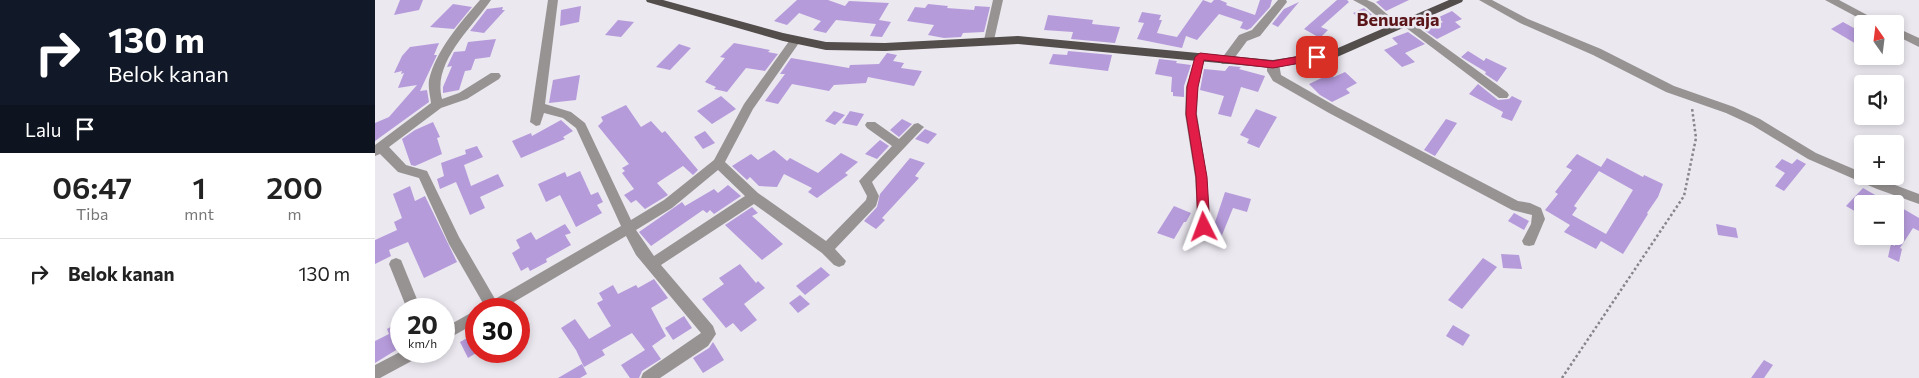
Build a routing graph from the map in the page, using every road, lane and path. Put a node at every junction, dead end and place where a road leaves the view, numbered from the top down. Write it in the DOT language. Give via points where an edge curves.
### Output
graph roads {
  1 [pos="486,0"];
  2 [pos="553,0"];
  3 [pos="651,0"];
  4 [pos="998,0"];
  5 [pos="1358,0"];
  6 [pos="1458,0"];
  7 [pos="1484,0"];
  8 [pos="1830,0"];
  9 [pos="1281,2"];
  10 [pos="1861,15"];
  11 [pos="1401,24"];
  12 [pos="1904,36"];
  13 [pos="796,40"];
  14 [pos="989,40"];
  15 [pos="1919,43"];
  16 [pos="1200,57"];
  17 [pos="1226,61"];
  18 [pos="1273,64"];
  19 [pos="495,76"];
  20 [pos="1503,95"];
  21 [pos="1690,96"];
  22 [pos="437,105"];
  23 [pos="539,107"];
  24 [pos="536,122"];
  25 [pos="871,125"];
  26 [pos="918,127"];
  27 [pos="899,145"];
  28 [pos="378,149"];
  29 [pos="718,162"];
  30 [pos="754,197"];
  31 [pos="1919,199"];
  32 [pos="1204,227"];
  33 [pos="628,228"];
  34 [pos="1529,241"];
  35 [pos="827,249"];
  36 [pos="839,261"];
  37 [pos="396,264"];
  38 [pos="653,264"];
  39 [pos="410,298"];
  40 [pos="486,298"];
  41 [pos="508,298"];
  42 [pos="393,363"];
  43 [pos="375,373"];
  44 [pos="648,378"];
  45 [pos="1562,378"];
  1 -- 22 [label="street" via="452,44 436,77"];
  2 -- 23 [label="street"];
  3 -- 13 [label="main road"];
  4 -- 14 [label="street"];
  5 -- 11 [label="street"];
  6 -- 11 [label="main road"];
  7 -- 21 [label="street"];
  8 -- 10 [label="street"];
  9 -- 17 [label="street" via="1256,33 1243,38"];
  11 -- 18 [label="main road" via="1333,54"];
  11 -- 20 [label="street"];
  12 -- 15 [label="street"];
  13 -- 14 [label="main road" via="851,48"];
  13 -- 29 [label="street" via="748,107"];
  14 -- 16 [label="main road"];
  16 -- 17 [label="main road"];
  16 -- 32 [label="street" via="1191,114 1201,177"];
  17 -- 18 [label="main road"];
  18 -- 34 [label="street" via="1277,78 1326,106 1516,206 1533,209 1539,219"];
  19 -- 22 [label="street" via="463,96"];
  21 -- 31 [label="street" via="1747,118 1801,150 1844,170"];
  21 -- 45 [label="path" via="1696,138 1684,196"];
  22 -- 28 [label="street"];
  23 -- 24 [label="street"];
  23 -- 33 [label="street" via="576,119"];
  25 -- 27 [label="street"];
  26 -- 27 [label="street"];
  27 -- 35 [label="street" via="865,180 873,196 872,202"];
  28 -- 40 [label="street" via="402,169 423,174"];
  29 -- 30 [label="street"];
  29 -- 33 [label="street" via="668,204"];
  30 -- 35 [label="street"];
  30 -- 38 [label="street"];
  33 -- 38 [label="street"];
  33 -- 41 [label="street"];
  35 -- 36 [label="street"];
  37 -- 39 [label="street"];
  38 -- 44 [label="street" via="709,334"];
  42 -- 43 [label="street"];
}
